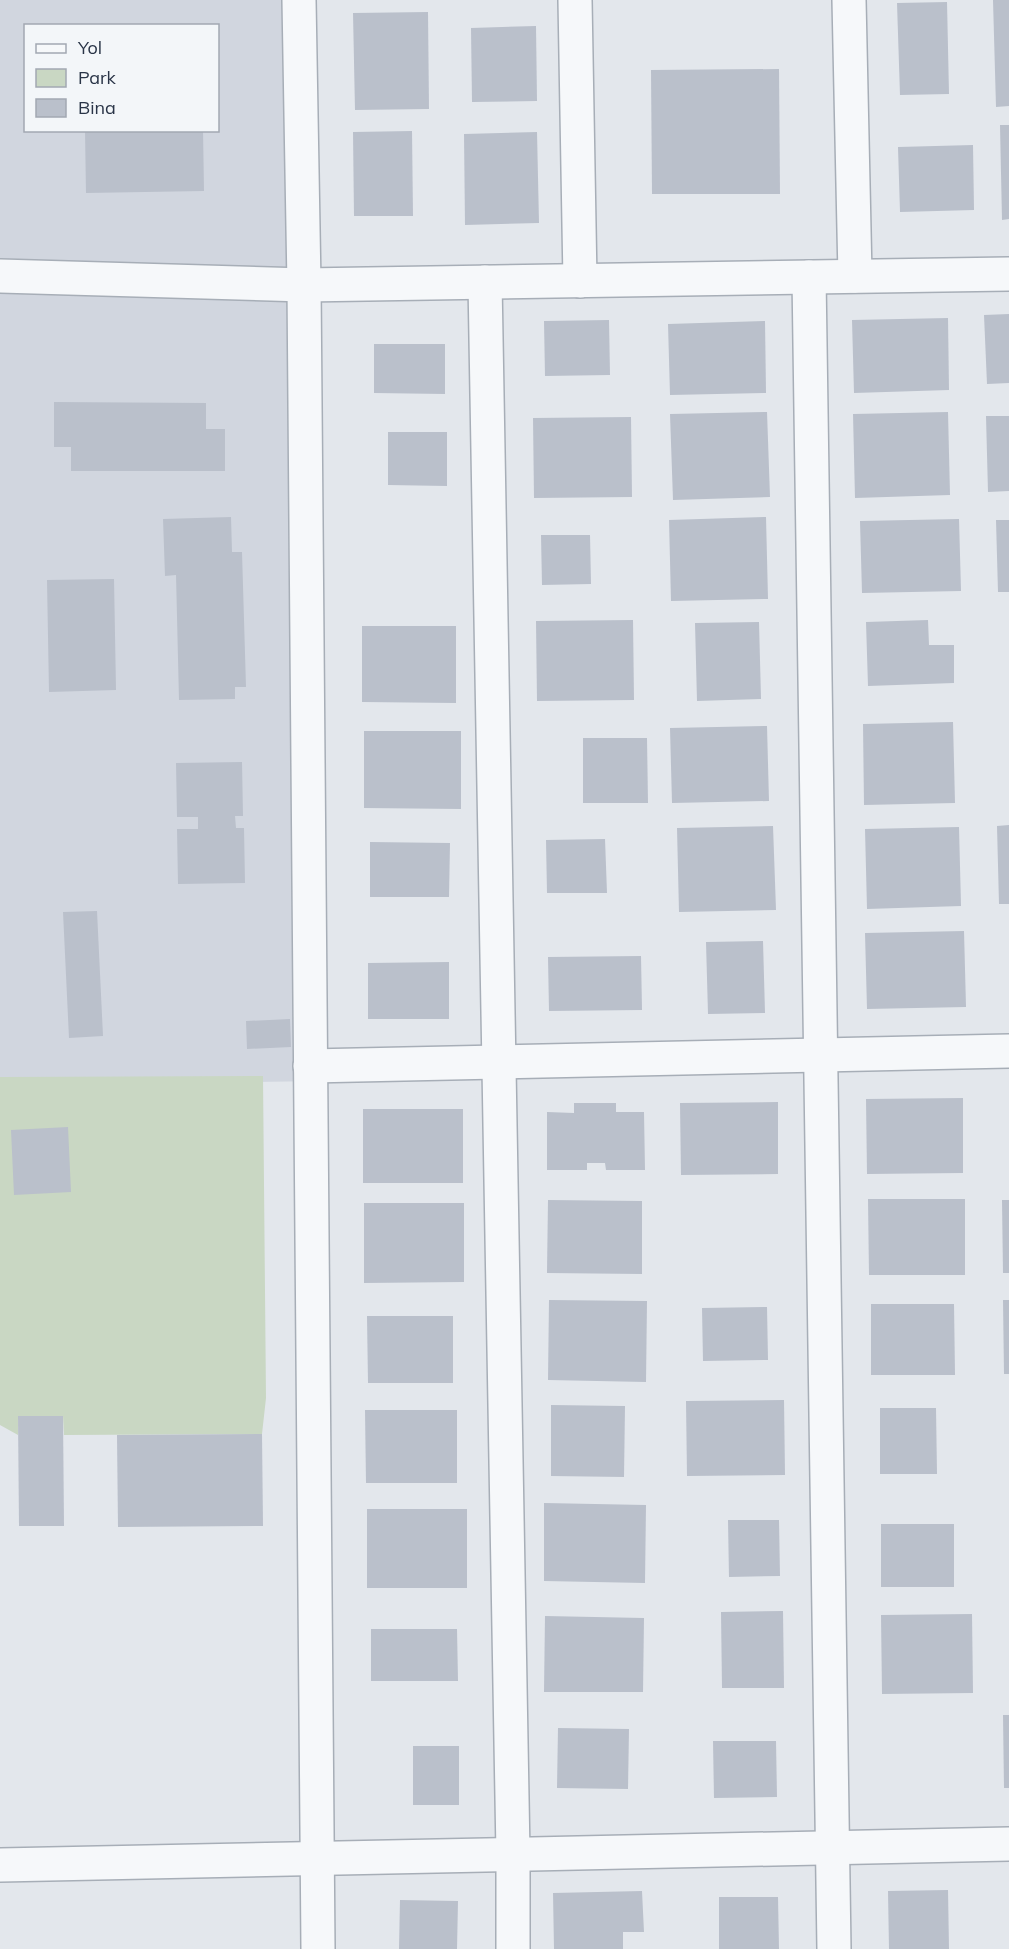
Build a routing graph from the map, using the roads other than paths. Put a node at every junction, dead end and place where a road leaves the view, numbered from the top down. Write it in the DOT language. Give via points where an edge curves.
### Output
graph roads {
  1 [pos="299,0"];
  2 [pos="575,0"];
  3 [pos="849,0"];
  4 [pos="1009,274"];
  5 [pos="0,276"];
  6 [pos="855,276"];
  7 [pos="809,277"];
  8 [pos="580,281"];
  9 [pos="485,282"];
  10 [pos="304,285"];
  11 [pos="1009,1051"];
  12 [pos="820,1055"];
  13 [pos="499,1062"];
  14 [pos="310,1066"];
  15 [pos="1009,1844"];
  16 [pos="832,1848"];
  17 [pos="513,1854"];
  18 [pos="317,1858"];
  19 [pos="0,1865"];
  20 [pos="318,1949"];
  21 [pos="513,1949"];
  22 [pos="834,1949"];
  1 -- 10 [label="street"];
  2 -- 8 [label="street"];
  3 -- 6 [label="street"];
  4 -- 6 [label="street"];
  5 -- 10 [label="street"];
  6 -- 7 [label="street"];
  7 -- 8 [label="street"];
  7 -- 12 [label="street"];
  8 -- 9 [label="street"];
  9 -- 10 [label="street"];
  9 -- 13 [label="street"];
  10 -- 14 [label="street"];
  11 -- 12 [label="street"];
  12 -- 13 [label="street"];
  12 -- 16 [label="street"];
  13 -- 14 [label="street"];
  13 -- 17 [label="street"];
  14 -- 18 [label="street"];
  15 -- 16 [label="street"];
  16 -- 17 [label="street"];
  16 -- 22 [label="street"];
  17 -- 18 [label="street"];
  17 -- 21 [label="street"];
  18 -- 19 [label="street"];
  18 -- 20 [label="street"];
}
